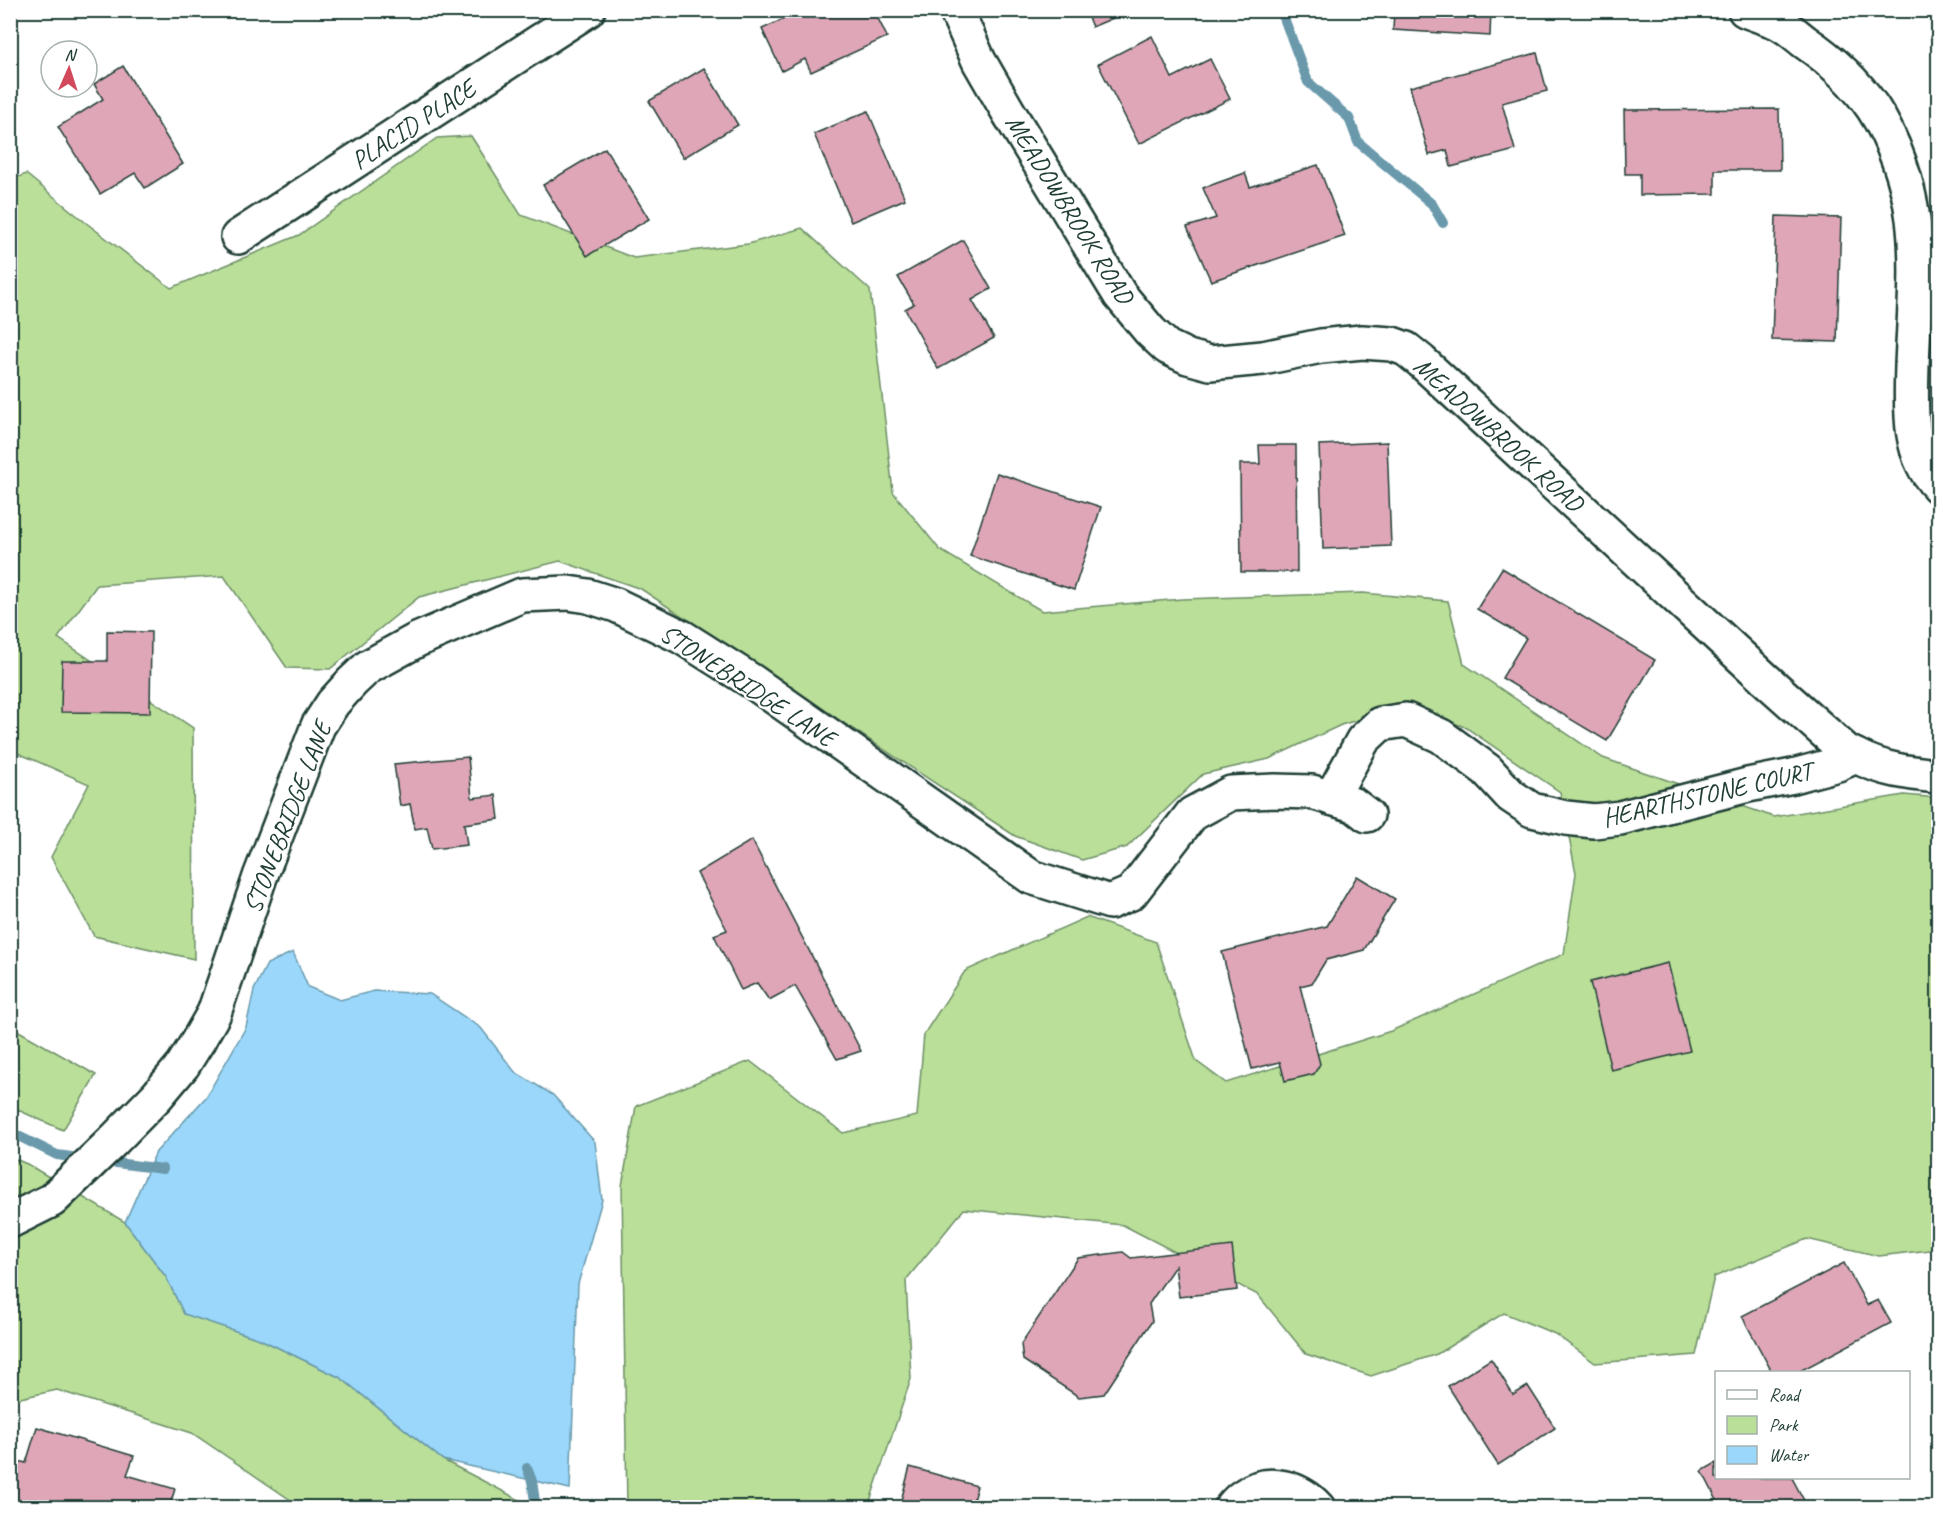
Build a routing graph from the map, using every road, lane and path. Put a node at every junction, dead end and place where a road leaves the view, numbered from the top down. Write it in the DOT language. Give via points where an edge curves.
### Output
graph roads {
  1 [pos="588,10"];
  2 [pos="956,10"];
  3 [pos="1745,10"];
  4 [pos="238,237"];
  5 [pos="1938,486"];
  6 [pos="1856,756"];
  7 [pos="1938,776"];
  8 [pos="1331,798"];
  9 [pos="1367,815"];
  10 [pos="10,1221"];
  11 [pos="1231,1508"];
  12 [pos="1318,1508"];
  1 -- 4 [label="street, PLACID PLACE"];
  2 -- 6 [label="street, MEADOWBROOK ROAD" via="979,61 1014,122 1120,295 1167,347 1210,363 1362,342 1406,349 1773,686"];
  3 -- 5 [label="street" via="1780,24 1830,59 1873,108 1891,143 1906,184 1913,219 1913,430 1919,454"];
  6 -- 7 [label="street" via="1874,766"];
  6 -- 8 [label="street, HEARTHSTONE COURT" via="1793,776 1594,821 1532,810 1441,736 1406,720 1380,724 1363,740"];
  8 -- 9 [label="street, STONEBRIDGE LANE" via="1354,805"];
  8 -- 10 [label="street, STONEBRIDGE LANE" via="1312,792 1231,793 1192,814 1131,893 1110,902 1031,877 753,682 682,637 588,596 522,595 417,640 368,667 333,703 318,726 214,1013 183,1065 52,1200"];
  11 -- 12 [label="street" via="1246,1494 1267,1487 1289,1488 1309,1498"];
}
